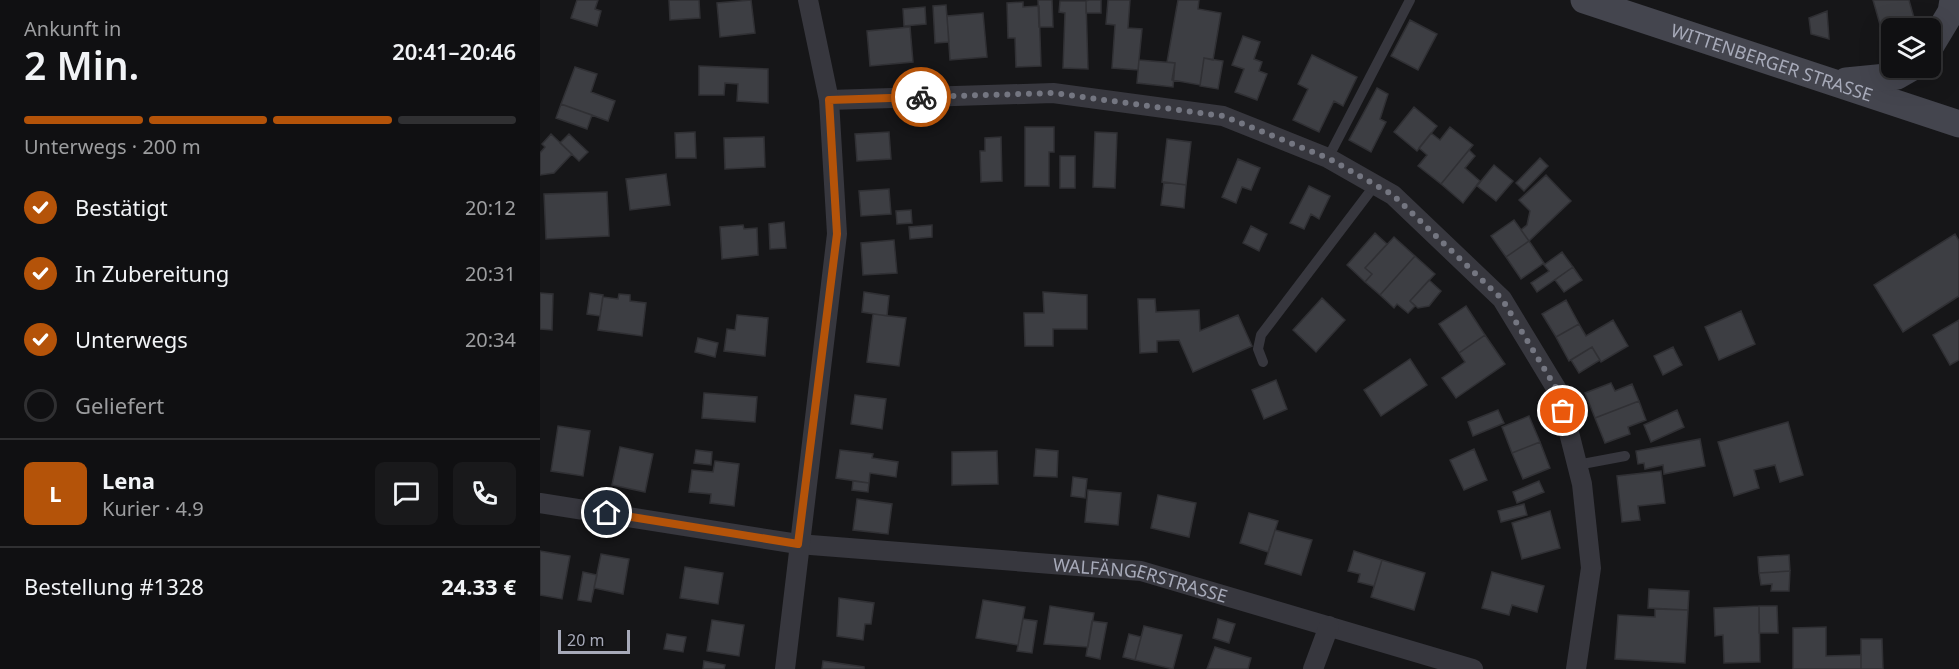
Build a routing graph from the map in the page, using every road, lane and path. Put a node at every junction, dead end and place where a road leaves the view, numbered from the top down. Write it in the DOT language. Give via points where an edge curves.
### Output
graph roads {
  1 [pos="808,0"];
  2 [pos="1410,0"];
  3 [pos="1584,0"];
  4 [pos="1953,0"];
  5 [pos="1941,29"];
  6 [pos="1881,78"];
  7 [pos="1833,82"];
  8 [pos="829,100"];
  9 [pos="1959,124"];
  10 [pos="1328,158"];
  11 [pos="1375,184"];
  12 [pos="1263,362"];
  13 [pos="1625,456"];
  14 [pos="1577,465"];
  15 [pos="540,503"];
  16 [pos="798,544"];
  17 [pos="1329,626"];
  18 [pos="785,669"];
  19 [pos="1313,669"];
  20 [pos="1473,669"];
  21 [pos="1576,669"];
  1 -- 8 [label="street"];
  2 -- 10 [label="lane"];
  3 -- 7 [label="main road, WITTENBERGER STRASSE"];
  4 -- 5 [label="main road"];
  6 -- 7 [label="main road"];
  7 -- 9 [label="main road, WITTENBERGER STRASSE"];
  8 -- 10 [label="street" via="1053,93 1223,116"];
  8 -- 16 [label="street" via="837,234"];
  10 -- 11 [label="street"];
  11 -- 12 [label="lane" via="1262,335 1258,349"];
  11 -- 14 [label="street" via="1393,195 1502,299 1559,393"];
  13 -- 14 [label="lane"];
  14 -- 21 [label="street" via="1592,568"];
  15 -- 16 [label="street, WALFÄNGERSTRASSE"];
  16 -- 17 [label="street, WALFÄNGERSTRASSE" via="1141,571"];
  16 -- 18 [label="street"];
  17 -- 19 [label="street"];
  17 -- 20 [label="street, WALFÄNGERSTRASSE"];
}
